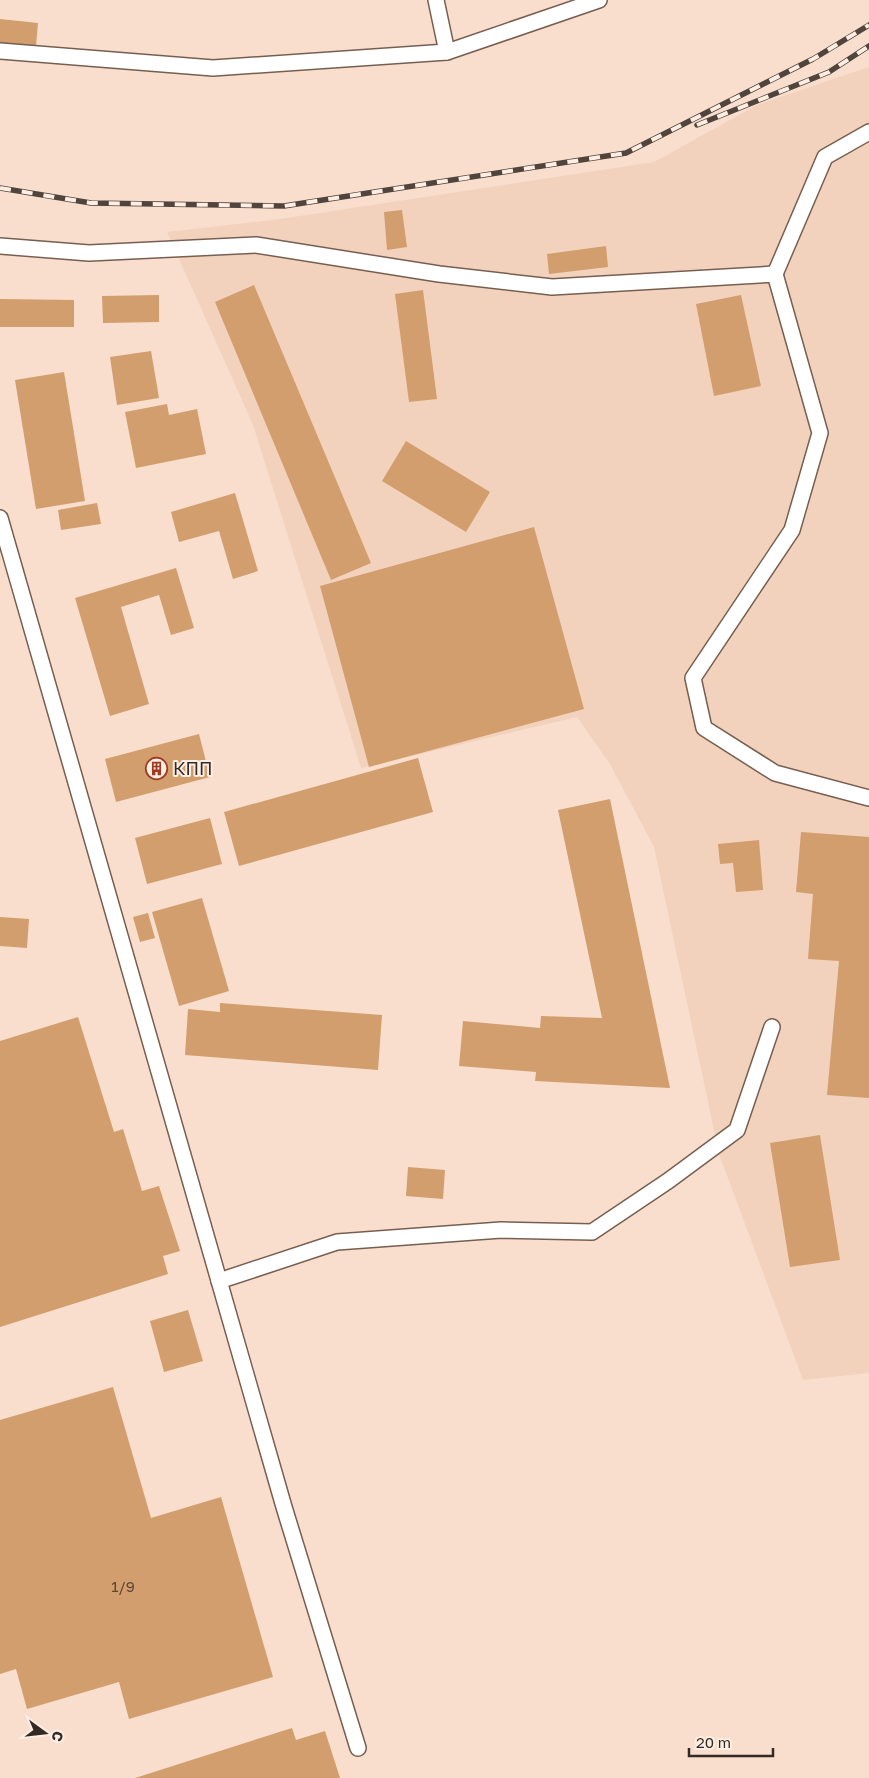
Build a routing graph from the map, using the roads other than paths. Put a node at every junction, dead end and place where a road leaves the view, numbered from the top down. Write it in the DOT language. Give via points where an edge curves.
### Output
graph roads {
  1 [pos="436,0"];
  2 [pos="599,0"];
  3 [pos="0,52"];
  4 [pos="447,52"];
  5 [pos="869,132"];
  6 [pos="0,246"];
  7 [pos="774,274"];
  8 [pos="0,518"];
  9 [pos="869,798"];
  10 [pos="772,1027"];
  11 [pos="219,1281"];
  12 [pos="358,1748"];
  1 -- 4 [label="lane"];
  2 -- 4 [label="lane"];
  3 -- 4 [label="lane" via="213,68"];
  5 -- 7 [label="lane" via="825,156"];
  6 -- 7 [label="lane" via="89,253 256,245 439,274 552,287"];
  7 -- 9 [label="lane" via="820,433 792,530 693,678 704,728 776,773"];
  8 -- 11 [label="lane"];
  10 -- 11 [label="lane" via="736,1130 592,1232 501,1230 337,1242"];
  11 -- 12 [label="lane"];
}
